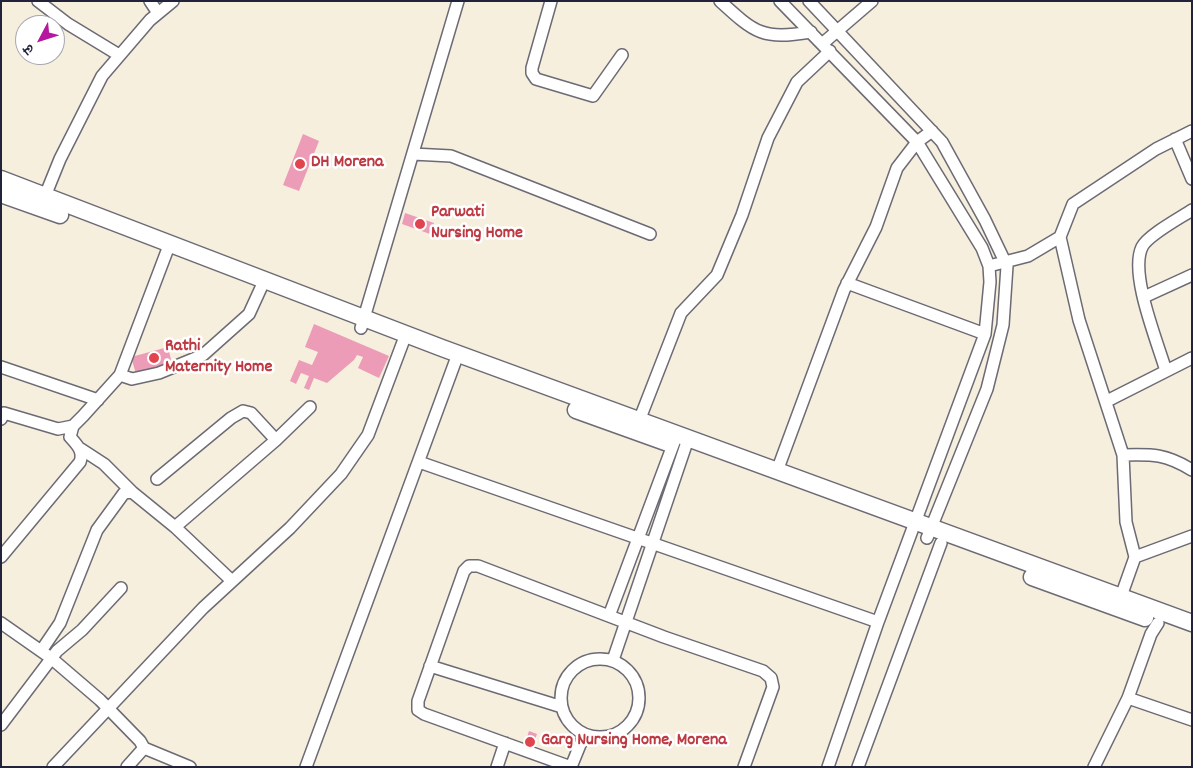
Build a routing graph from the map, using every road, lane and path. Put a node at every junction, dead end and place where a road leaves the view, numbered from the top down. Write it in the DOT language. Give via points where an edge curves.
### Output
graph roads {
  1 [pos="38,1"];
  2 [pos="150,1"];
  3 [pos="174,1"];
  4 [pos="458,1"];
  5 [pos="552,1"];
  6 [pos="720,1"];
  7 [pos="780,1"];
  8 [pos="809,1"];
  9 [pos="872,1"];
  10 [pos="158,13"];
  11 [pos="837,30"];
  12 [pos="811,32"];
  13 [pos="826,48"];
  14 [pos="119,55"];
  15 [pos="622,55"];
  16 [pos="932,131"];
  17 [pos="1192,131"];
  18 [pos="1175,139"];
  19 [pos="917,142"];
  20 [pos="413,154"];
  21 [pos="1,179"];
  22 [pos="1192,179"];
  23 [pos="1,194"];
  24 [pos="43,202"];
  25 [pos="1192,210"];
  26 [pos="650,234"];
  27 [pos="1060,236"];
  28 [pos="169,249"];
  29 [pos="1005,262"];
  30 [pos="989,266"];
  31 [pos="1192,275"];
  32 [pos="847,283"];
  33 [pos="263,284"];
  34 [pos="1144,297"];
  35 [pos="363,323"];
  36 [pos="985,334"];
  37 [pos="404,339"];
  38 [pos="1192,358"];
  39 [pos="456,359"];
  40 [pos="1,367"];
  41 [pos="1166,372"];
  42 [pos="120,375"];
  43 [pos="98,400"];
  44 [pos="1106,401"];
  45 [pos="310,407"];
  46 [pos="2,415"];
  47 [pos="637,427"];
  48 [pos="72,431"];
  49 [pos="276,440"];
  50 [pos="681,442"];
  51 [pos="81,449"];
  52 [pos="1123,455"];
  53 [pos="419,462"];
  54 [pos="1189,464"];
  55 [pos="777,472"];
  56 [pos="156,479"];
  57 [pos="132,492"];
  58 [pos="175,527"];
  59 [pos="913,527"];
  60 [pos="933,536"];
  61 [pos="1192,536"];
  62 [pos="638,539"];
  63 [pos="652,543"];
  64 [pos="1135,557"];
  65 [pos="1,558"];
  66 [pos="232,581"];
  67 [pos="121,588"];
  68 [pos="1119,603"];
  69 [pos="609,616"];
  70 [pos="1,622"];
  71 [pos="626,622"];
  72 [pos="878,622"];
  73 [pos="1158,623"];
  74 [pos="1192,623"];
  75 [pos="1192,635"];
  76 [pos="41,651"];
  77 [pos="51,658"];
  78 [pos="614,660"];
  79 [pos="430,666"];
  80 [pos="1128,698"];
  81 [pos="562,707"];
  82 [pos="107,709"];
  83 [pos="1192,720"];
  84 [pos="1,725"];
  85 [pos="584,734"];
  86 [pos="505,743"];
  87 [pos="144,748"];
  88 [pos="310,766"];
  89 [pos="53,767"];
  90 [pos="127,767"];
  91 [pos="190,767"];
  92 [pos="497,767"];
  93 [pos="571,767"];
  94 [pos="744,767"];
  95 [pos="828,767"];
  96 [pos="858,767"];
  97 [pos="1094,767"];
  1 -- 14 [label="street"];
  2 -- 10 [label="street"];
  3 -- 10 [label="street"];
  4 -- 20 [label="street"];
  5 -- 15 [label="street" via="532,68 536,79 593,96"];
  6 -- 12 [label="street" via="758,32 777,36"];
  7 -- 12 [label="street"];
  8 -- 11 [label="street"];
  9 -- 11 [label="street"];
  10 -- 14 [label="street"];
  11 -- 13 [label="street"];
  11 -- 16 [label="street"];
  12 -- 13 [label="street"];
  13 -- 19 [label="street"];
  13 -- 47 [label="street" via="797,82 768,138 718,275 681,313"];
  14 -- 24 [label="street" via="102,76"];
  16 -- 19 [label="street"];
  16 -- 29 [label="street" via="953,160"];
  17 -- 18 [label="street"];
  18 -- 22 [label="street"];
  18 -- 27 [label="street" via="1156,148 1073,204"];
  19 -- 30 [label="street" via="982,248"];
  19 -- 32 [label="street" via="897,168 876,226"];
  20 -- 26 [label="street" via="451,156"];
  20 -- 35 [label="street"];
  21 -- 24 [label="highway"];
  23 -- 24 [label="highway"];
  24 -- 28 [label="highway"];
  25 -- 34 [label="street" via="1142,247 1138,275"];
  27 -- 29 [label="street" via="1028,256"];
  27 -- 44 [label="street" via="1079,320"];
  28 -- 33 [label="highway"];
  28 -- 42 [label="street"];
  29 -- 30 [label="street"];
  29 -- 60 [label="street" via="1003,325 987,389"];
  30 -- 36 [label="street"];
  31 -- 34 [label="street"];
  32 -- 36 [label="street"];
  32 -- 55 [label="street"];
  33 -- 35 [label="highway"];
  33 -- 42 [label="street" via="249,314 203,356 159,373 132,379"];
  34 -- 41 [label="street"];
  35 -- 37 [label="highway"];
  36 -- 59 [label="street"];
  37 -- 39 [label="highway"];
  37 -- 66 [label="street" via="368,435 341,474 290,528"];
  38 -- 41 [label="street"];
  39 -- 47 [label="highway"];
  39 -- 53 [label="street"];
  40 -- 43 [label="street"];
  41 -- 44 [label="street"];
  42 -- 43 [label="street"];
  43 -- 48 [label="street"];
  44 -- 52 [label="street"];
  45 -- 49 [label="street"];
  46 -- 48 [label="street"];
  47 -- 50 [label="highway"];
  48 -- 51 [label="street"];
  49 -- 56 [label="street" via="251,414 242,411"];
  49 -- 58 [label="street"];
  50 -- 55 [label="highway"];
  50 -- 59 [label="highway"];
  50 -- 62 [label="street"];
  50 -- 63 [label="street"];
  51 -- 57 [label="street" via="104,464"];
  51 -- 65 [label="street" via="80,462"];
  52 -- 54 [label="street" via="1151,454"];
  52 -- 64 [label="street" via="1126,522"];
  53 -- 62 [label="street"];
  53 -- 88 [label="street"];
  55 -- 59 [label="highway"];
  57 -- 58 [label="street"];
  57 -- 76 [label="street" via="124,493 97,530 60,623"];
  58 -- 66 [label="street"];
  59 -- 60 [label="highway"];
  59 -- 72 [label="street"];
  60 -- 68 [label="highway"];
  60 -- 96 [label="street"];
  61 -- 64 [label="street"];
  62 -- 63 [label="street"];
  62 -- 69 [label="street"];
  63 -- 71 [label="street"];
  63 -- 72 [label="street"];
  64 -- 68 [label="street"];
  66 -- 82 [label="street"];
  67 -- 77 [label="street"];
  68 -- 73 [label="highway"];
  68 -- 74 [label="highway"];
  69 -- 71 [label="street"];
  69 -- 79 [label="street" via="478,566 469,566 464,571"];
  70 -- 76 [label="street"];
  71 -- 78 [label="street"];
  71 -- 94 [label="street" via="763,671 771,678 773,687"];
  72 -- 95 [label="street"];
  73 -- 75 [label="highway"];
  73 -- 80 [label="street"];
  76 -- 77 [label="street"];
  77 -- 82 [label="street"];
  77 -- 84 [label="street"];
  78 -- 81 [label="street" via="596,658 580,664 567,675 561,691"];
  78 -- 85 [label="street" via="631,672 640,692 638,713 625,730 605,738"];
  79 -- 81 [label="street"];
  79 -- 86 [label="street" via="418,710"];
  80 -- 83 [label="street"];
  80 -- 97 [label="street"];
  81 -- 85 [label="street" via="570,724"];
  82 -- 87 [label="street"];
  82 -- 89 [label="street"];
  85 -- 93 [label="street"];
  86 -- 92 [label="street"];
  86 -- 93 [label="street"];
  87 -- 90 [label="street"];
  87 -- 91 [label="street"];
}
